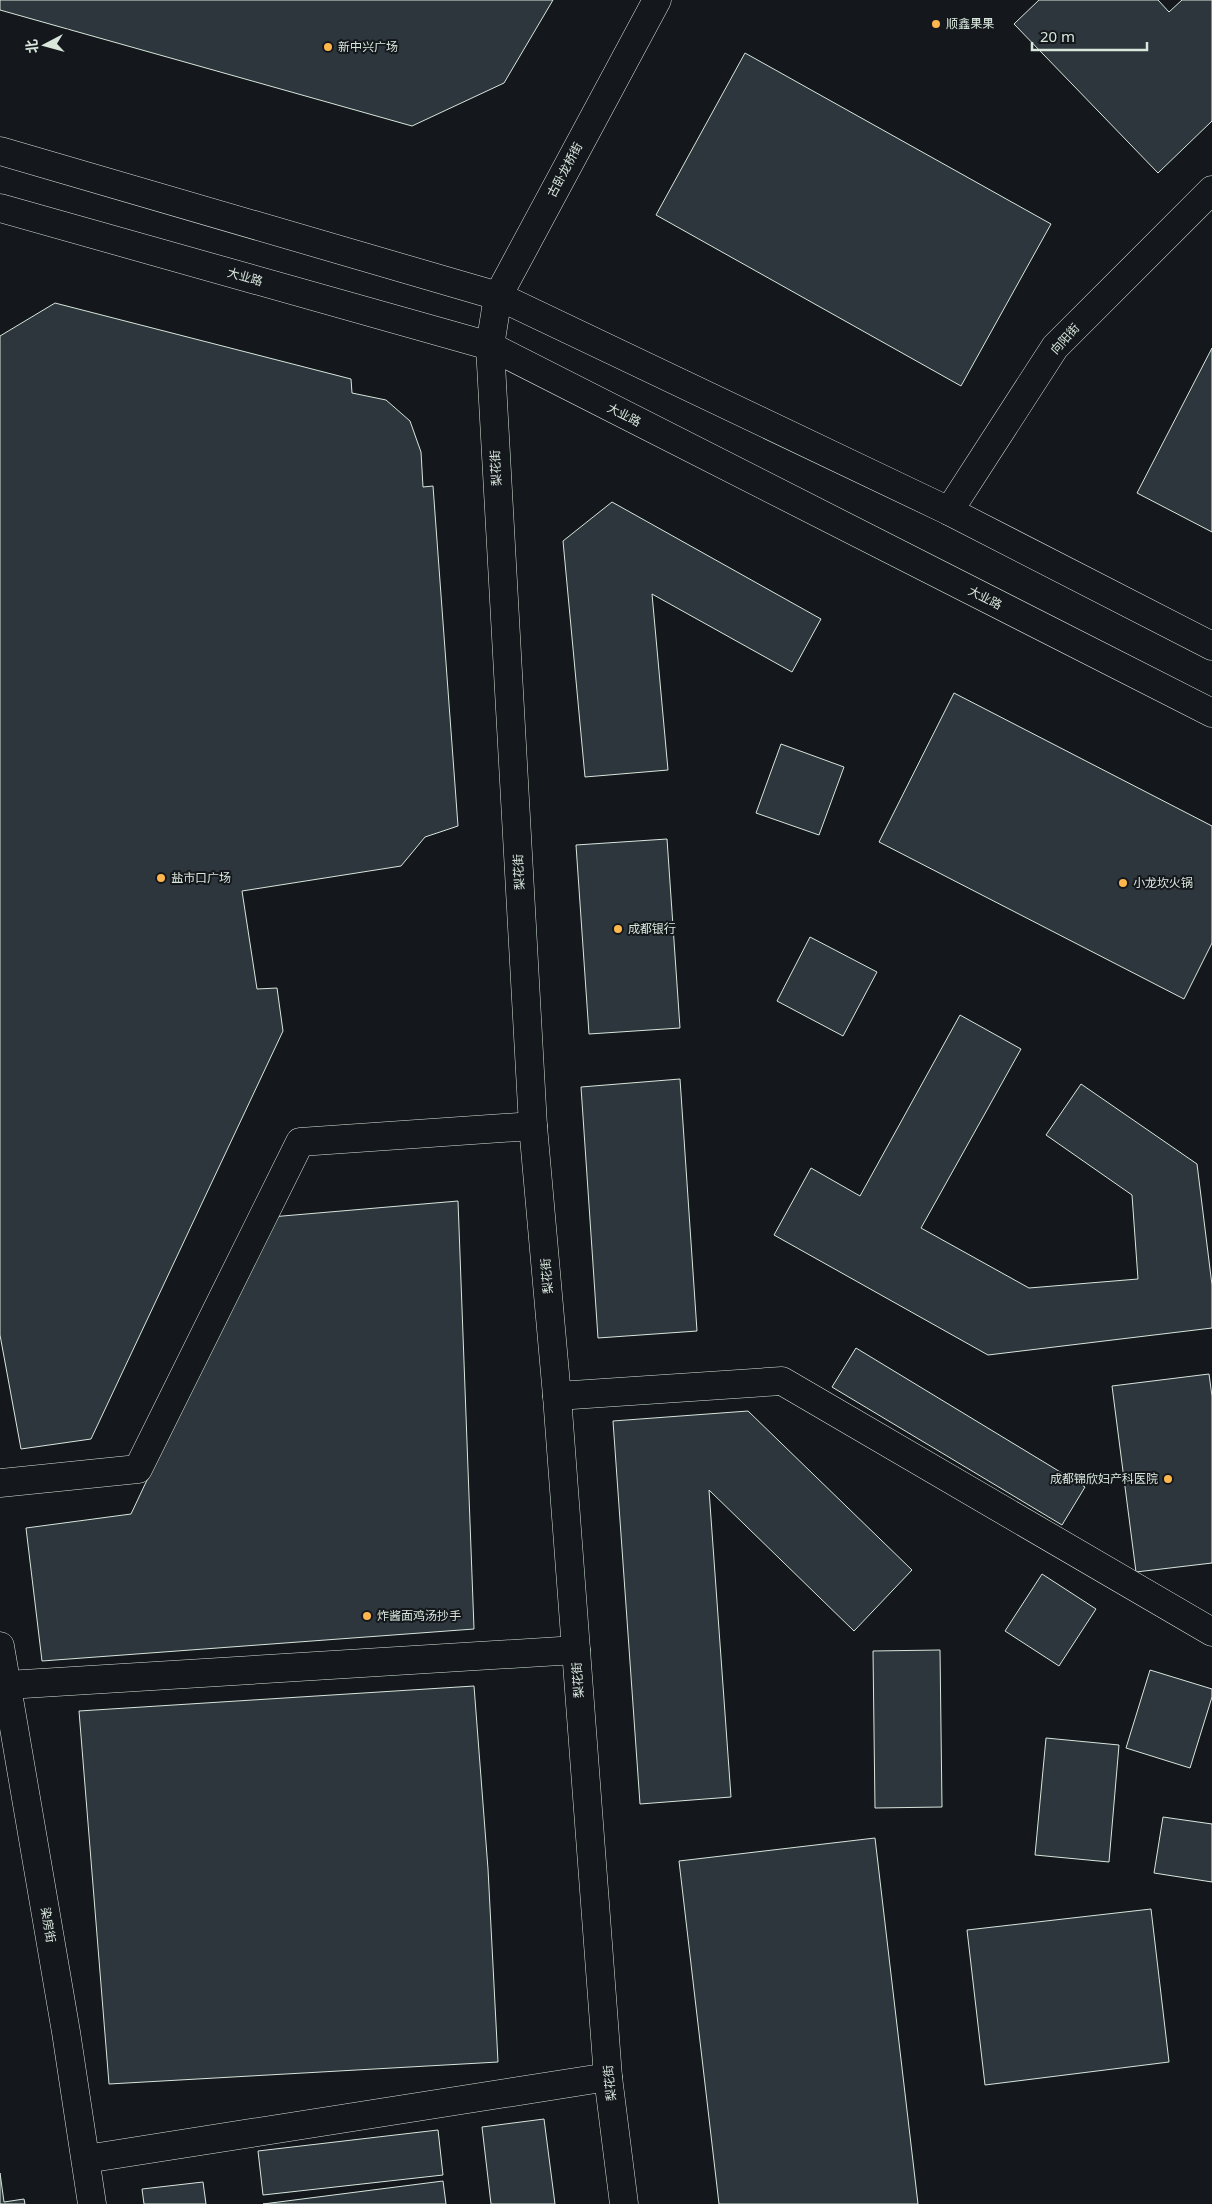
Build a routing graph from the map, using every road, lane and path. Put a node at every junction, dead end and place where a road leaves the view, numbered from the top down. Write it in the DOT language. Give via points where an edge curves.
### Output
graph roads {
  1 [pos="657,0"];
  2 [pos="0,151"];
  3 [pos="1212,190"];
  4 [pos="0,208"];
  5 [pos="498,296"];
  6 [pos="490,346"];
  7 [pos="949,511"];
  8 [pos="1212,646"];
  9 [pos="1212,713"];
  10 [pos="533,1126"];
  11 [pos="557,1396"];
  12 [pos="0,1483"];
  13 [pos="1212,1632"];
  14 [pos="0,1646"];
  15 [pos="576,1650"];
  16 [pos="6,1685"];
  17 [pos="608,2077"];
  18 [pos="86,2159"];
  19 [pos="92,2204"];
  20 [pos="624,2204"];
  1 -- 5 [label="street, 古卧龙桥街"];
  2 -- 5 [label="street"];
  3 -- 7 [label="street, 向阳街" via="1055,348"];
  4 -- 6 [label="street, 大业路"];
  5 -- 6 [label="street, 古卧龙桥街"];
  5 -- 7 [label="street"];
  6 -- 9 [label="street, 大业路"];
  6 -- 10 [label="street, 梨花街"];
  7 -- 8 [label="street"];
  10 -- 11 [label="street, 梨花街"];
  10 -- 12 [label="street" via="300,1142 138,1469"];
  11 -- 13 [label="street" via="782,1381"];
  11 -- 15 [label="street, 梨花街"];
  14 -- 16 [label="street, 染房街"];
  15 -- 16 [label="street"];
  15 -- 17 [label="street, 梨花街"];
  16 -- 18 [label="street, 染房街"];
  17 -- 18 [label="street"];
  17 -- 20 [label="street, 梨花街"];
  18 -- 19 [label="street, 染房街"];
}
